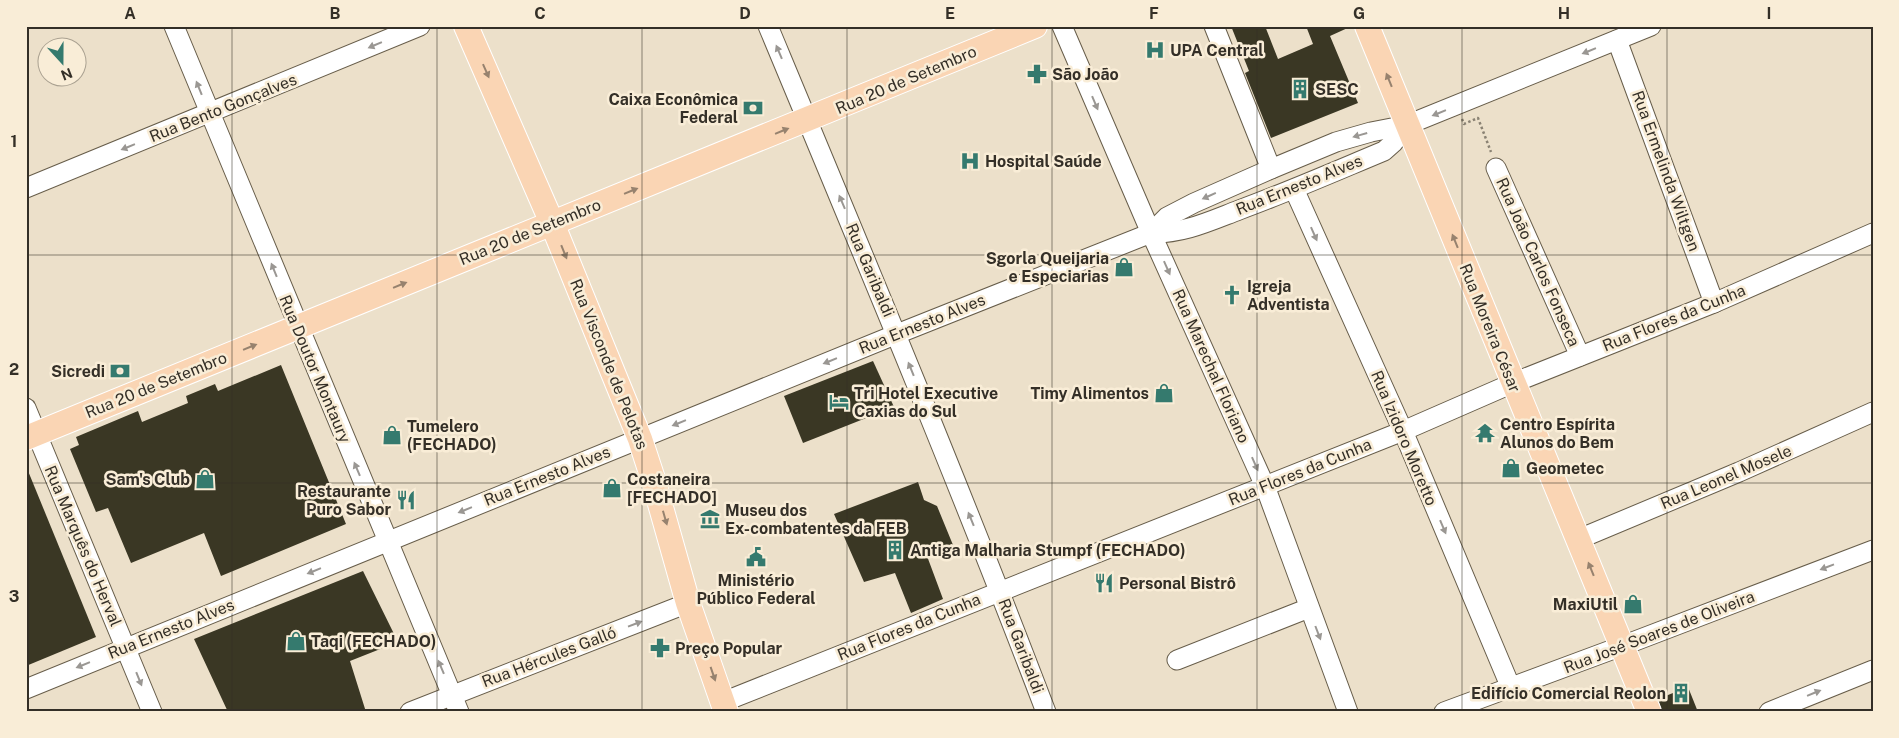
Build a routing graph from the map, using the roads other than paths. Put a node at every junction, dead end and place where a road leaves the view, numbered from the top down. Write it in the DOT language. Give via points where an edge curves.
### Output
graph roads {
  1 [pos="174,26"];
  2 [pos="420,26"];
  3 [pos="466,26"];
  4 [pos="768,26"];
  5 [pos="1035,26"];
  6 [pos="1062,26"];
  7 [pos="1214,26"];
  8 [pos="1367,26"];
  9 [pos="1651,26"];
  10 [pos="1617,40"];
  11 [pos="209,114"];
  12 [pos="807,120"];
  13 [pos="1407,126"];
  14 [pos="1496,168"];
  15 [pos="1271,169"];
  16 [pos="26,188"];
  17 [pos="1294,189"];
  18 [pos="552,223"];
  19 [pos="1151,233"];
  20 [pos="1873,233"];
  21 [pos="1714,303"];
  22 [pos="298,327"];
  23 [pos="897,334"];
  24 [pos="1580,356"];
  25 [pos="1513,383"];
  26 [pos="26,408"];
  27 [pos="1873,412"];
  28 [pos="1402,431"];
  29 [pos="32,436"];
  30 [pos="640,439"];
  31 [pos="1265,486"];
  32 [pos="1578,539"];
  33 [pos="387,541"];
  34 [pos="1873,550"];
  35 [pos="1000,591"];
  36 [pos="688,603"];
  37 [pos="1309,608"];
  38 [pos="1622,646"];
  39 [pos="126,648"];
  40 [pos="1177,660"];
  41 [pos="1873,670"];
  42 [pos="1511,688"];
  43 [pos="26,689"];
  44 [pos="456,703"];
  45 [pos="724,707"];
  46 [pos="152,712"];
  47 [pos="410,712"];
  48 [pos="1046,712"];
  49 [pos="1348,712"];
  50 [pos="1444,712"];
  51 [pos="1649,712"];
  52 [pos="1769,712"];
  11 -- 1 [label="street, Rua Doutor Montaury, one-way"];
  2 -- 11 [label="street, Rua Bento Gonçalves, one-way"];
  3 -- 18 [label="main road, Rua Visconde de Pelotas, one-way"];
  12 -- 4 [label="street, Rua Garibaldi, one-way"];
  5 -- 12 [label="main road, Rua 20 de Setembro"];
  6 -- 19 [label="street, Rua Marechal Floriano, one-way"];
  7 -- 15 [label="street"];
  13 -- 8 [label="main road, Rua Moreira César, one-way"];
  9 -- 10 [label="street, Rua Ernesto Alves"];
  10 -- 13 [label="street, Rua Ernesto Alves, one-way"];
  10 -- 21 [label="street, Rua Ermelinda Wiltgen"];
  11 -- 16 [label="street, Rua Bento Gonçalves, one-way"];
  22 -- 11 [label="street, Rua Doutor Montaury, one-way"];
  18 -- 12 [label="main road, Rua 20 de Setembro, one-way"];
  23 -- 12 [label="street, Rua Garibaldi, one-way"];
  13 -- 15 [label="street, Rua Ernesto Alves, one-way" via="1336,142"];
  13 -- 17 [label="street, Rua Ernesto Alves" via="1384,151"];
  25 -- 13 [label="main road, Rua Moreira César, one-way"];
  14 -- 24 [label="street, Rua João Carlos Fonseca"];
  15 -- 19 [label="street, Rua Ernesto Alves, one-way" via="1194,202 1167,217"];
  17 -- 19 [label="street, Rua Ernesto Alves" via="1189,229"];
  17 -- 28 [label="street, Rua Izidoro Moretto, one-way"];
  22 -- 18 [label="main road, Rua 20 de Setembro, one-way"];
  18 -- 30 [label="main road, Rua Visconde de Pelotas, one-way"];
  19 -- 23 [label="street, Rua Ernesto Alves"];
  19 -- 31 [label="street, Rua Marechal Floriano, one-way"];
  20 -- 21 [label="street, Rua Flores da Cunha"];
  21 -- 24 [label="street, Rua Flores da Cunha"];
  29 -- 22 [label="main road, Rua 20 de Setembro, one-way"];
  33 -- 22 [label="street, Rua Doutor Montaury, one-way"];
  23 -- 30 [label="street, Rua Ernesto Alves, one-way"];
  35 -- 23 [label="street, Rua Garibaldi, one-way"];
  24 -- 25 [label="street, Rua Flores da Cunha"];
  25 -- 28 [label="street, Rua Flores da Cunha"];
  25 -- 32 [label="main road, Rua Moreira César"];
  26 -- 29 [label="street, Rua Marquês do Herval"];
  27 -- 32 [label="street, Rua Leonel Mosele"];
  28 -- 31 [label="street, Rua Flores da Cunha"];
  28 -- 42 [label="street, Rua Izidoro Moretto, one-way"];
  29 -- 39 [label="street, Rua Marquês do Herval"];
  30 -- 33 [label="street, Rua Ernesto Alves, one-way"];
  30 -- 36 [label="main road, Rua Visconde de Pelotas, one-way"];
  31 -- 35 [label="street, Rua Flores da Cunha"];
  31 -- 37 [label="street, Rua Marechal Floriano"];
  38 -- 32 [label="main road, Rua Moreira César, one-way"];
  33 -- 39 [label="street, Rua Ernesto Alves, one-way"];
  44 -- 33 [label="street, Rua Doutor Montaury, one-way"];
  34 -- 38 [label="street, Rua José Soares de Oliveira, one-way"];
  35 -- 45 [label="street, Rua Flores da Cunha"];
  35 -- 48 [label="street, Rua Garibaldi"];
  44 -- 36 [label="street, Rua Hércules Galló, one-way"];
  36 -- 45 [label="main road, Rua Visconde de Pelotas, one-way"];
  37 -- 40 [label="street"];
  37 -- 49 [label="street, Rua Marechal Floriano, one-way"];
  38 -- 42 [label="street, Rua José Soares de Oliveira"];
  38 -- 51 [label="main road, Rua Moreira César"];
  39 -- 43 [label="street, Rua Ernesto Alves, one-way"];
  39 -- 46 [label="street, Rua Marquês do Herval, one-way"];
  52 -- 41 [label="street, one-way"];
  42 -- 50 [label="street, Rua José Soares de Oliveira"];
  44 -- 47 [label="street, Rua Hércules Galló"];
}
